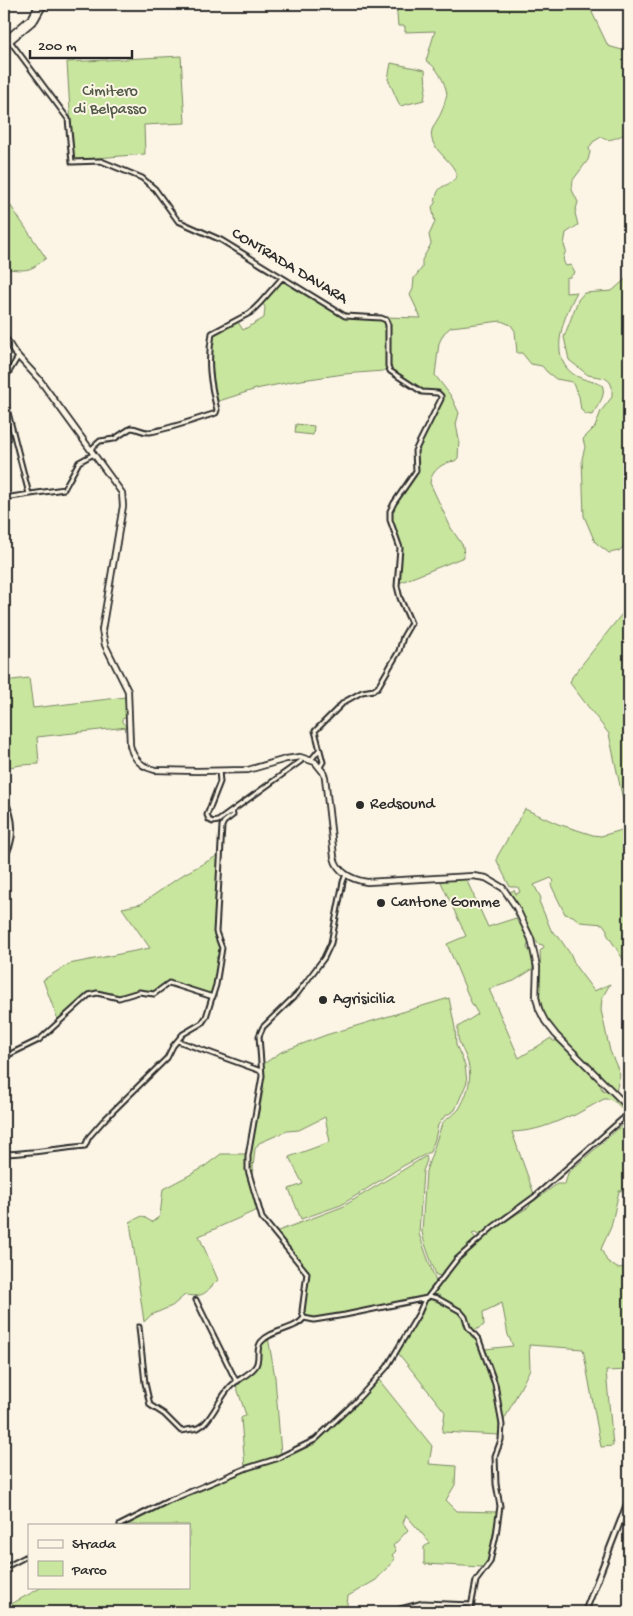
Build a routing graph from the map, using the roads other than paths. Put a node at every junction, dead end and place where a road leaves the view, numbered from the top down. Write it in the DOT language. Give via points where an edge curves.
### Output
graph roads {
  1 [pos="39,4"];
  2 [pos="44,4"];
  3 [pos="4,41"];
  4 [pos="10,41"];
  5 [pos="4,46"];
  6 [pos="282,278"];
  7 [pos="4,336"];
  8 [pos="18,357"];
  9 [pos="4,380"];
  10 [pos="4,397"];
  11 [pos="91,449"];
  12 [pos="94,454"];
  13 [pos="29,494"];
  14 [pos="4,498"];
  15 [pos="319,749"];
  16 [pos="311,760"];
  17 [pos="301,761"];
  18 [pos="320,767"];
  19 [pos="219,771"];
  20 [pos="4,799"];
  21 [pos="232,811"];
  22 [pos="4,858"];
  23 [pos="346,874"];
  24 [pos="213,997"];
  25 [pos="178,1041"];
  26 [pos="4,1058"];
  27 [pos="261,1071"];
  28 [pos="629,1108"];
  29 [pos="629,1113"];
  30 [pos="4,1154"];
  31 [pos="429,1296"];
  32 [pos="425,1299"];
  33 [pos="196,1300"];
  34 [pos="304,1318"];
  35 [pos="139,1327"];
  36 [pos="238,1381"];
  37 [pos="629,1499"];
  38 [pos="122,1524"];
  39 [pos="28,1556"];
  40 [pos="4,1568"];
  41 [pos="472,1605"];
  42 [pos="389,1612"];
  43 [pos="470,1612"];
  44 [pos="585,1612"];
  1 -- 3 [label="main road" via="32,17"];
  2 -- 4 [label="main road" via="35,20"];
  4 -- 5 [label="main road"];
  4 -- 6 [label="street, CONTRADA DAVARA" via="68,119 72,162 101,160 142,178 155,189 178,222 221,240"];
  6 -- 11 [label="street" via="250,313 212,334 208,364 216,413 170,429 148,432 131,428 114,439 100,441"];
  6 -- 15 [label="street, CONTRADA DAVARA" via="345,316 386,320 390,371 422,392 438,393 441,399 415,451 416,471 392,507 390,516 400,548 397,586 411,619 410,626 378,687 344,702 315,731"];
  7 -- 8 [label="main road"];
  8 -- 9 [label="street"];
  8 -- 11 [label="main road" via="39,379"];
  10 -- 13 [label="street"];
  11 -- 12 [label="main road"];
  12 -- 13 [label="street" via="79,462 64,489"];
  12 -- 19 [label="main road" via="123,498 102,630 105,645 128,691 131,751 136,760 150,769"];
  13 -- 14 [label="street"];
  15 -- 16 [label="street"];
  15 -- 18 [label="street, CONTRADA DAVARA" via="323,762"];
  16 -- 18 [label="main road"];
  16 -- 19 [label="main road" via="293,757 256,769"];
  17 -- 21 [label="street"];
  18 -- 23 [label="main road" via="325,777 335,862"];
  19 -- 21 [label="street" via="220,782 207,817 214,822"];
  20 -- 22 [label="street" via="13,829"];
  21 -- 24 [label="street" via="233,815 222,826 216,932 222,948"];
  23 -- 27 [label="street" via="331,943 324,958 260,1032"];
  23 -- 28 [label="main road" via="367,882 460,876 486,878 498,884 511,898 529,932 536,961 536,997 545,1022"];
  24 -- 25 [label="street" via="202,1023 183,1034"];
  24 -- 26 [label="street" via="169,983 154,994 138,992 119,998 97,993 89,995 39,1040"];
  25 -- 27 [label="street"];
  25 -- 30 [label="street" via="84,1146"];
  27 -- 34 [label="street" via="248,1170 262,1218 308,1273 302,1311"];
  29 -- 31 [label="street" via="534,1197 457,1259"];
  31 -- 32 [label="street"];
  31 -- 41 [label="street" via="460,1311 479,1340 496,1384 502,1425 495,1460 500,1506 496,1535 490,1562 476,1581"];
  32 -- 34 [label="street" via="345,1316"];
  32 -- 38 [label="street" via="387,1367 316,1440 168,1501"];
  33 -- 36 [label="street"];
  34 -- 36 [label="street" via="263,1340 258,1346 255,1368"];
  35 -- 36 [label="street" via="150,1405 164,1414 178,1430 184,1431 206,1422 229,1388"];
  37 -- 44 [label="street"];
  39 -- 40 [label="street"];
  41 -- 42 [label="street" via="423,1603"];
  41 -- 43 [label="street"];
}
